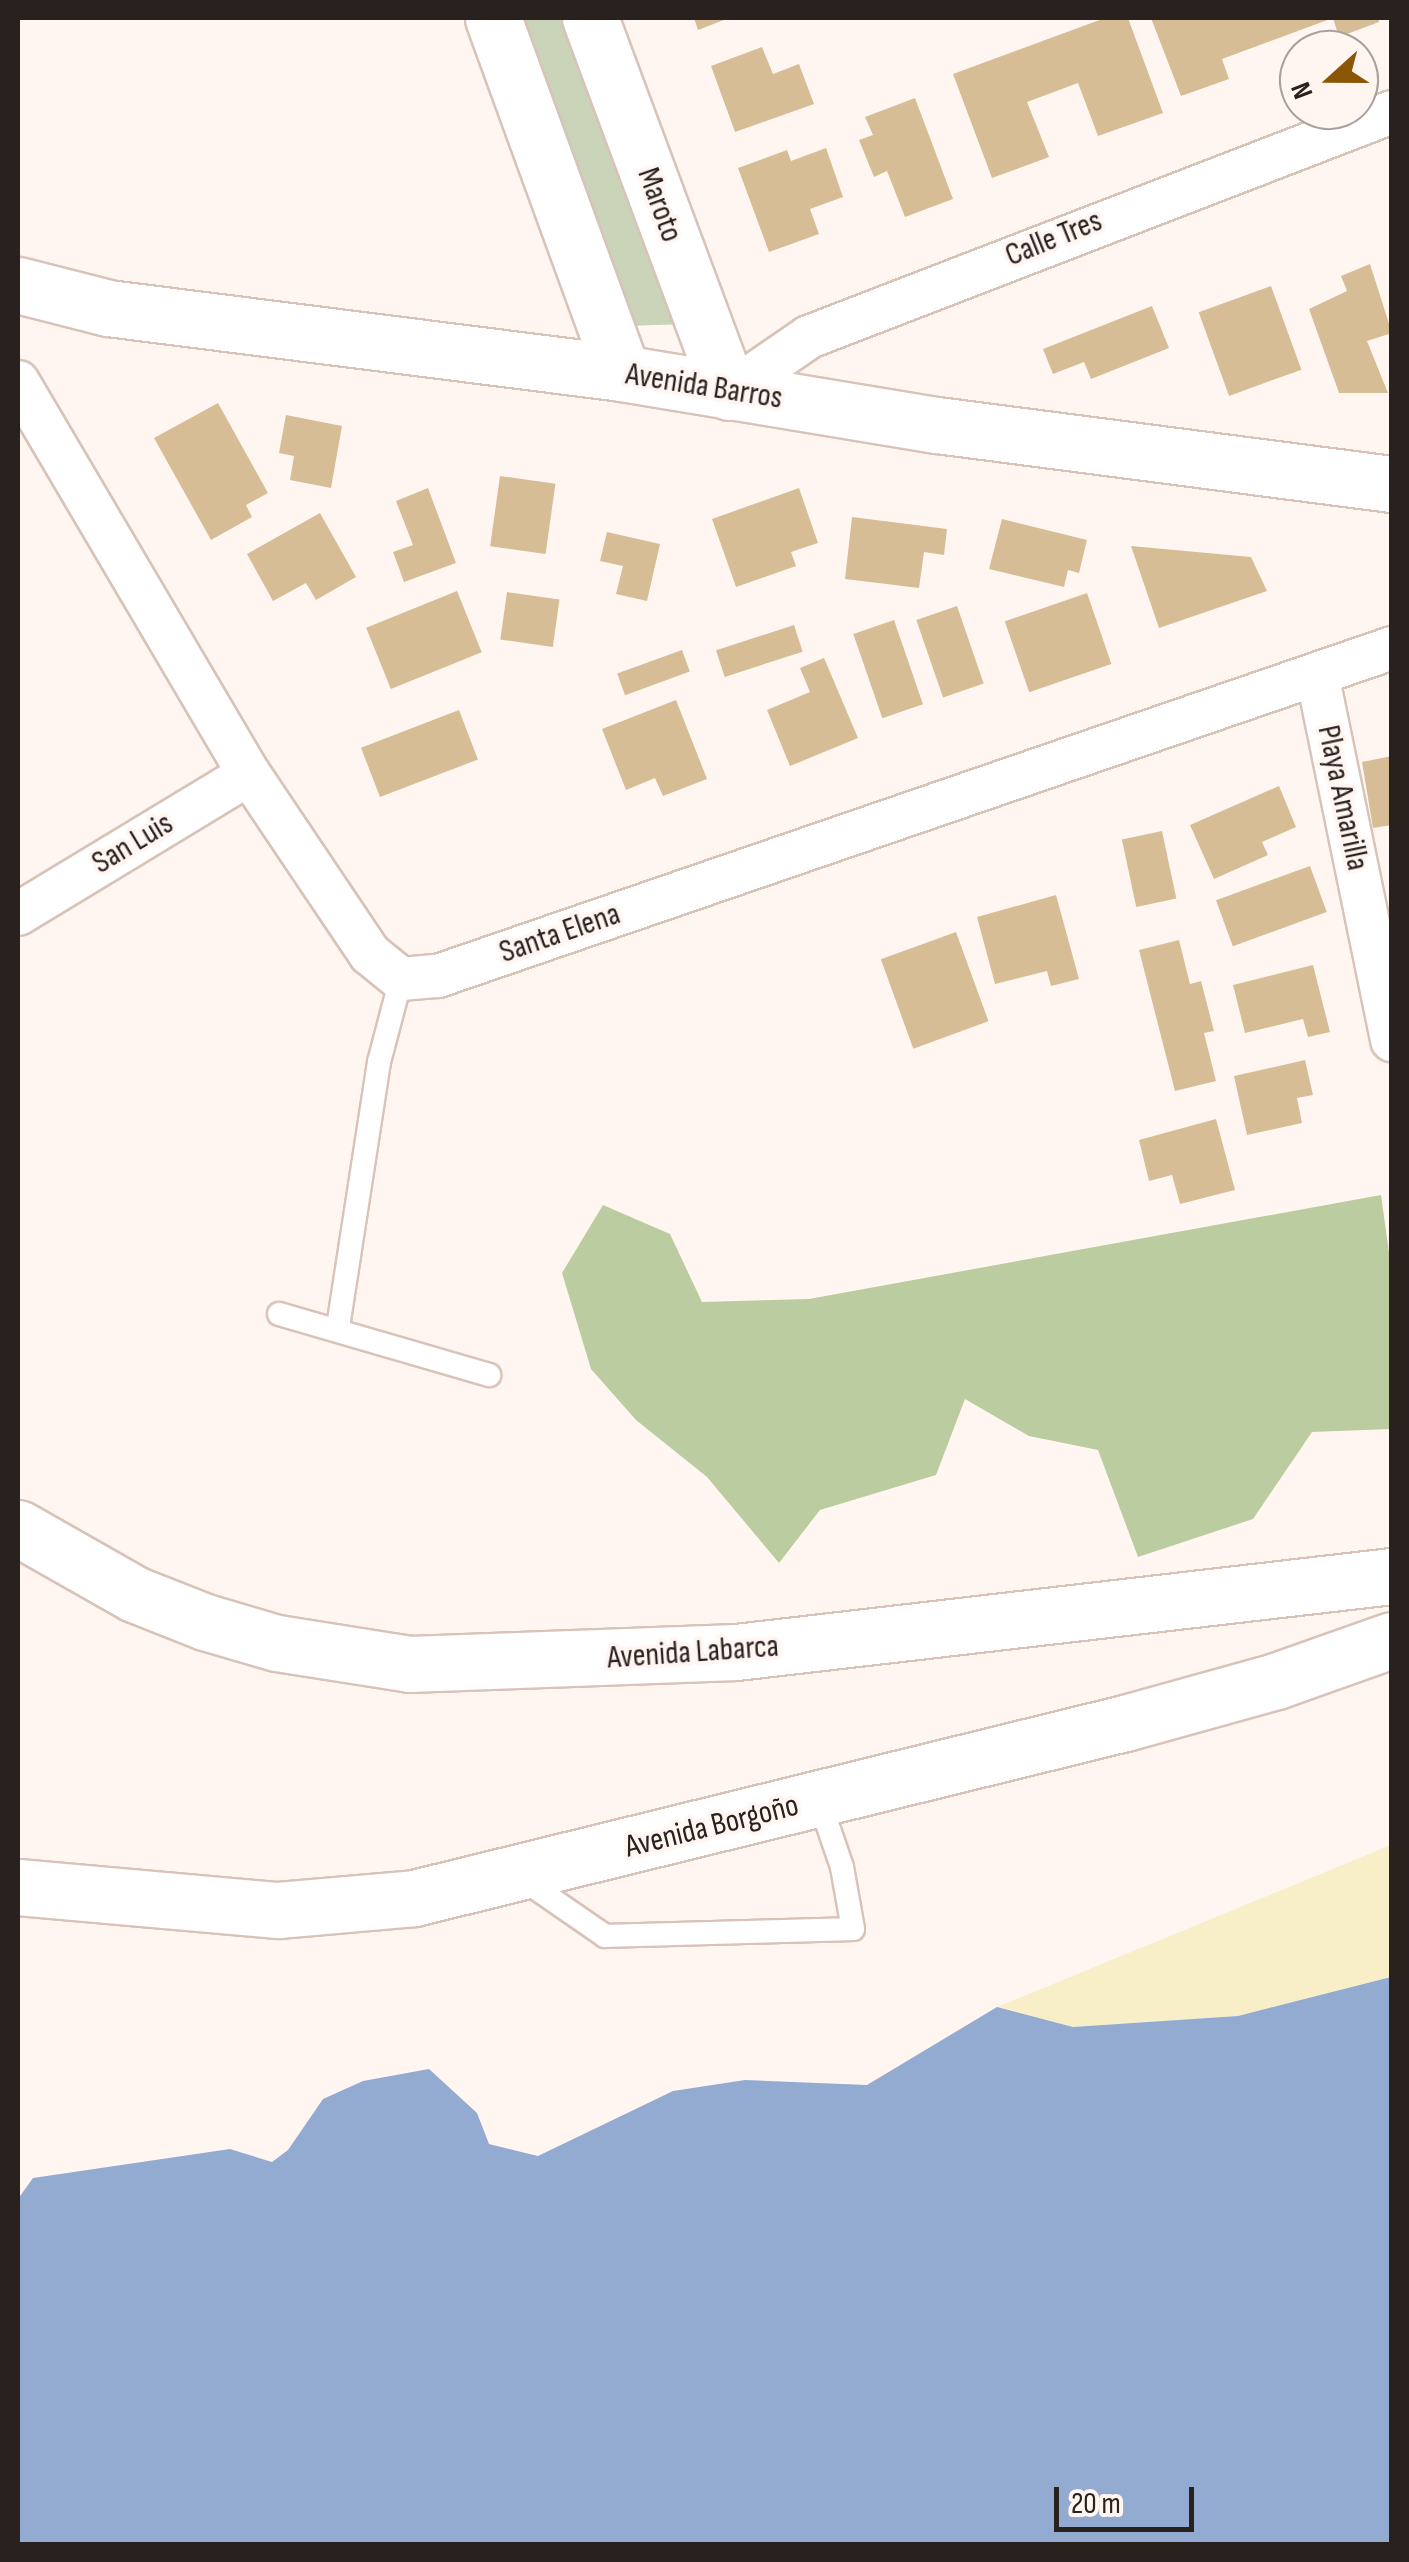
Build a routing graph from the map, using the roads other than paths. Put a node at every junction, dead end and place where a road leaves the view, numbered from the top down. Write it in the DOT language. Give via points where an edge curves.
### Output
graph roads {
  1 [pos="493,18"];
  2 [pos="590,18"];
  3 [pos="1392,112"];
  4 [pos="18,285"];
  5 [pos="622,373"];
  6 [pos="18,382"];
  7 [pos="729,392"];
  8 [pos="1392,484"];
  9 [pos="1392,648"];
  10 [pos="1317,674"];
  11 [pos="249,774"];
  12 [pos="18,914"];
  13 [pos="401,980"];
  14 [pos="1392,1040"];
  15 [pos="279,1314"];
  16 [pos="338,1327"];
  17 [pos="489,1375"];
  18 [pos="18,1528"];
  19 [pos="1392,1576"];
  20 [pos="1392,1640"];
  21 [pos="819,1800"];
  22 [pos="518,1876"];
  23 [pos="18,1888"];
  1 -- 5 [label="street"];
  2 -- 7 [label="street, Maroto"];
  3 -- 7 [label="street, Calle Tres" via="809,337"];
  4 -- 5 [label="street, Avenida Barros" via="108,308"];
  5 -- 7 [label="street, Avenida Barros"];
  6 -- 11 [label="street"];
  7 -- 8 [label="street, Avenida Barros"];
  9 -- 10 [label="street, Santa Elena"];
  10 -- 13 [label="street, Santa Elena" via="438,976"];
  10 -- 14 [label="street, Playa Amarilla"];
  11 -- 12 [label="street, San Luis"];
  11 -- 13 [label="street" via="370,954"];
  13 -- 16 [label="lane" via="379,1062"];
  15 -- 16 [label="lane"];
  16 -- 17 [label="lane"];
  18 -- 19 [label="street, Avenida Labarca" via="117,1586 205,1622 352,1658 428,1664 736,1652"];
  20 -- 21 [label="street, Avenida Borgoño" via="1276,1681"];
  21 -- 22 [label="street, Avenida Borgoño"];
  21 -- 22 [label="lane" via="842,1867 853,1929 606,1936"];
  22 -- 23 [label="street, Avenida Borgoño" via="414,1898 278,1910"];
}
